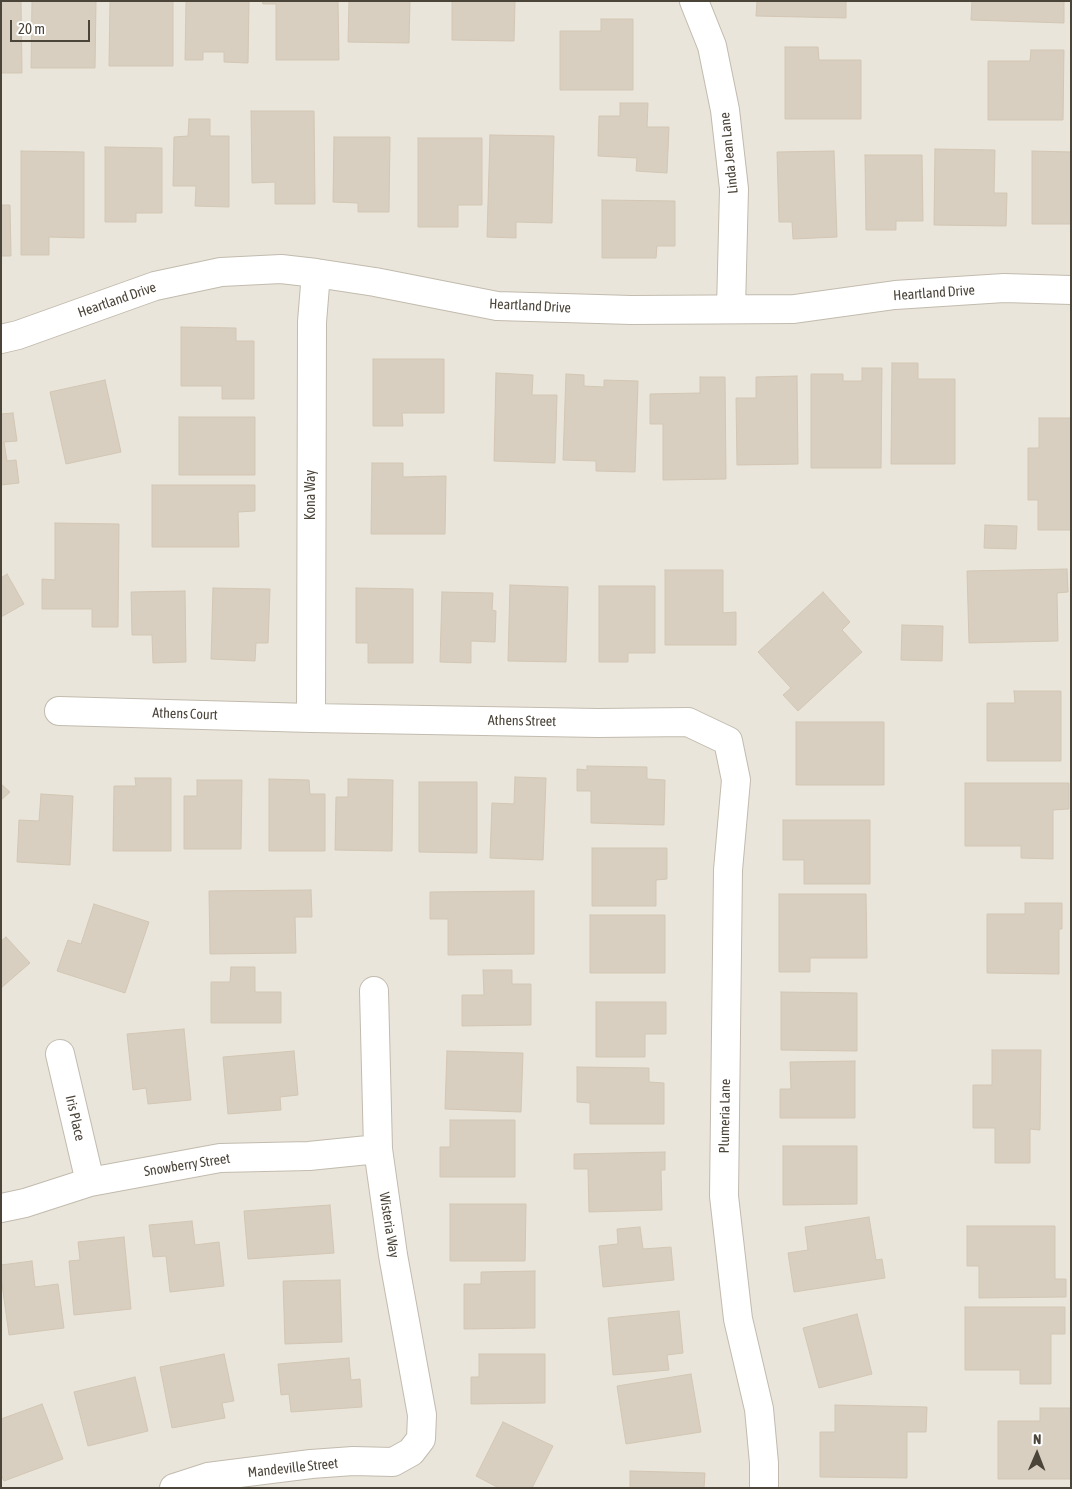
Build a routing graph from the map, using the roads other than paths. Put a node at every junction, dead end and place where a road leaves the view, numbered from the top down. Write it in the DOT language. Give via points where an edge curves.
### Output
graph roads {
  1 [pos="694,1"];
  2 [pos="316,273"];
  3 [pos="1071,290"];
  4 [pos="731,309"];
  5 [pos="1,339"];
  6 [pos="59,711"];
  7 [pos="311,718"];
  8 [pos="728,742"];
  9 [pos="374,992"];
  10 [pos="60,1054"];
  11 [pos="378,1149"];
  12 [pos="90,1182"];
  13 [pos="1,1208"];
  14 [pos="411,1452"];
  15 [pos="174,1488"];
  16 [pos="764,1488"];
  1 -- 4 [label="street, Linda Jean Lane" via="712,46 726,120 734,189"];
  2 -- 4 [label="street, Heartland Drive" via="497,306"];
  2 -- 5 [label="street, Heartland Drive" via="281,270 221,272 155,286"];
  2 -- 7 [label="street, Kona Way" via="312,322"];
  3 -- 4 [label="street, Heartland Drive" via="1004,288 895,295 794,309"];
  6 -- 7 [label="street, Athens Court"];
  7 -- 8 [label="street, Athens Street" via="688,722"];
  8 -- 16 [label="street, Plumeria Lane" via="736,780 728,870 724,1196 738,1319 759,1409"];
  9 -- 11 [label="street, Wisteria Way"];
  10 -- 12 [label="street, Iris Place"];
  11 -- 12 [label="street, Snowberry Street" via="309,1156 220,1158"];
  11 -- 14 [label="street, Wisteria Way" via="422,1415 421,1439"];
  12 -- 13 [label="street, Snowberry Street"];
  14 -- 15 [label="street, Mandeville Street" via="393,1462 311,1464 208,1477"];
}
